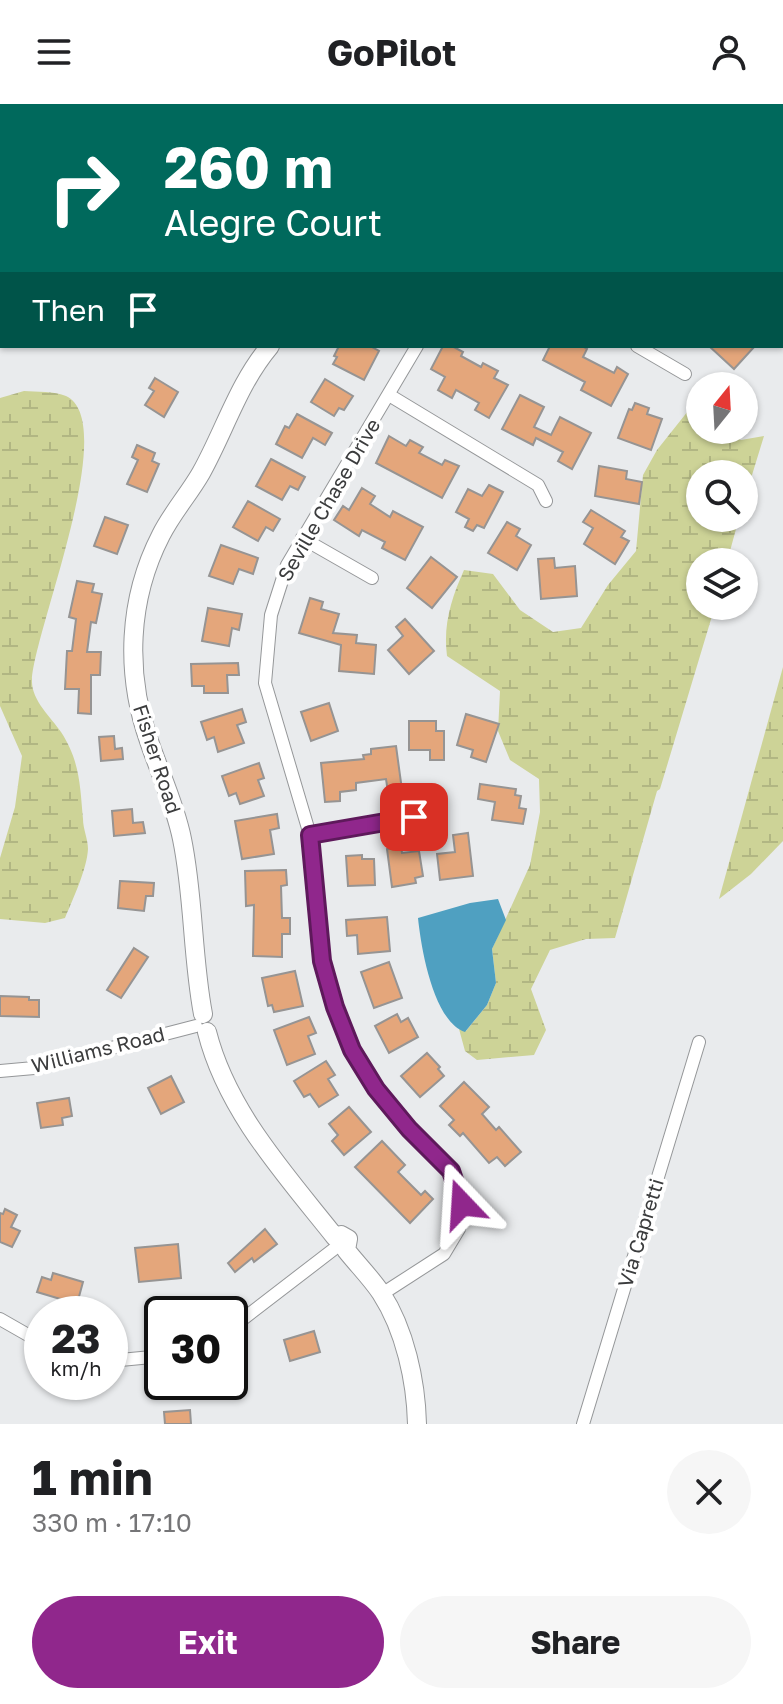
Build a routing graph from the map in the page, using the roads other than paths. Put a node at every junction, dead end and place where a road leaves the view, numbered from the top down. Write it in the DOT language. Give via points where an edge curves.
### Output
graph roads {
  1 [pos="268,348"];
  2 [pos="416,348"];
  3 [pos="640,348"];
  4 [pos="685,374"];
  5 [pos="389,395"];
  6 [pos="546,501"];
  7 [pos="302,538"];
  8 [pos="372,578"];
  9 [pos="439,812"];
  10 [pos="310,835"];
  11 [pos="202,1024"];
  12 [pos="699,1042"];
  13 [pos="0,1071"];
  14 [pos="338,1245"];
  15 [pos="382,1294"];
  16 [pos="248,1315"];
  17 [pos="0,1319"];
  18 [pos="24,1333"];
  19 [pos="417,1424"];
  20 [pos="583,1424"];
  1 -- 11 [label="street, Fisher Road" via="236,395 209,457 161,536 142,581 134,622 137,701 181,835"];
  2 -- 5 [label="street, Seville Chase Drive"];
  3 -- 4 [label="street"];
  5 -- 6 [label="street" via="538,485"];
  5 -- 7 [label="street, Seville Chase Drive"];
  7 -- 8 [label="street"];
  7 -- 10 [label="street, Seville Chase Drive" via="275,602 265,683"];
  9 -- 10 [label="street"];
  10 -- 15 [label="street, Seville Chase Drive" via="322,961 340,1022 376,1089 451,1171 462,1204 459,1229 444,1254"];
  11 -- 13 [label="street, Williams Road" via="34,1068"];
  11 -- 14 [label="street, Fisher Road" via="239,1109"];
  12 -- 20 [label="street, Via Capretti"];
  14 -- 15 [label="street, Fisher Road"];
  14 -- 16 [label="street"];
  15 -- 19 [label="street, Fisher Road" via="410,1367"];
  17 -- 18 [label="street"];
}
